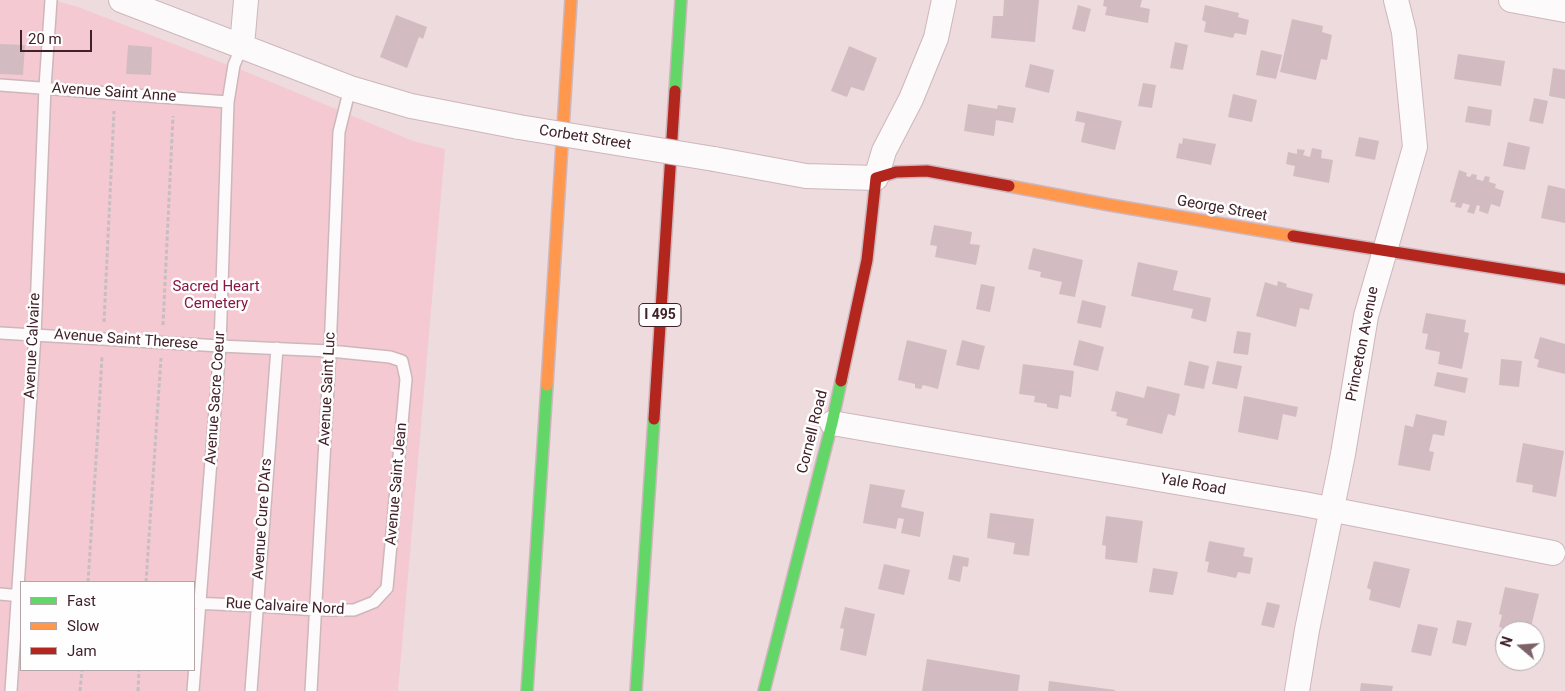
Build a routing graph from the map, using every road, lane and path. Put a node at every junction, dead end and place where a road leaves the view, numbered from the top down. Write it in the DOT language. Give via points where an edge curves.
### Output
graph roads {
  1 [pos="51,0"];
  2 [pos="121,0"];
  3 [pos="246,0"];
  4 [pos="571,0"];
  5 [pos="681,0"];
  6 [pos="944,0"];
  7 [pos="1396,0"];
  8 [pos="1511,0"];
  9 [pos="1565,10"];
  10 [pos="242,46"];
  11 [pos="0,85"];
  12 [pos="45,87"];
  13 [pos="350,88"];
  14 [pos="228,102"];
  15 [pos="876,178"];
  16 [pos="1384,251"];
  17 [pos="1565,279"];
  18 [pos="0,332"];
  19 [pos="35,334"];
  20 [pos="220,346"];
  21 [pos="277,348"];
  22 [pos="330,351"];
  23 [pos="402,361"];
  24 [pos="832,423"];
  25 [pos="1332,509"];
  26 [pos="1554,553"];
  27 [pos="21,581"];
  28 [pos="0,594"];
  29 [pos="20,596"];
  30 [pos="374,602"];
  31 [pos="197,603"];
  32 [pos="257,606"];
  33 [pos="317,610"];
  34 [pos="195,647"];
  35 [pos="82,671"];
  36 [pos="139,671"];
  37 [pos="194,671"];
  38 [pos="11,691"];
  39 [pos="80,691"];
  40 [pos="138,691"];
  41 [pos="193,691"];
  42 [pos="252,691"];
  43 [pos="311,691"];
  44 [pos="527,691"];
  45 [pos="636,691"];
  46 [pos="764,691"];
  47 [pos="1297,691"];
  1 -- 12 [label="lane, Avenue Calvaire"];
  2 -- 10 [label="street, Corbett Street"];
  3 -- 10 [label="street"];
  4 -- 44 [label="main road"];
  5 -- 45 [label="main road, I 495"];
  6 -- 15 [label="street" via="936,38 911,99 884,151"];
  7 -- 16 [label="street, Princeton Avenue" via="1404,32 1415,146"];
  8 -- 9 [label="street"];
  10 -- 13 [label="street, Corbett Street"];
  10 -- 14 [label="lane, Avenue Sacre Coeur" via="234,65"];
  11 -- 12 [label="lane, Avenue Saint Anne"];
  12 -- 14 [label="lane, Avenue Saint Anne"];
  12 -- 19 [label="lane, Avenue Calvaire"];
  13 -- 15 [label="street, Corbett Street, bridge" via="411,106 518,127 806,176"];
  13 -- 22 [label="lane, Avenue Saint Luc" via="339,132"];
  14 -- 20 [label="lane, Avenue Sacre Coeur"];
  15 -- 16 [label="main road, George Street" via="896,172 927,172"];
  15 -- 24 [label="main road, Cornell Road" via="867,260"];
  16 -- 17 [label="main road, George Street"];
  16 -- 25 [label="street, Princeton Avenue" via="1366,316"];
  18 -- 19 [label="lane, Avenue Saint Therese"];
  19 -- 20 [label="lane, Avenue Saint Therese"];
  19 -- 27 [label="lane, Avenue Calvaire"];
  20 -- 21 [label="lane, Avenue Saint Therese"];
  20 -- 31 [label="lane, Avenue Sacre Coeur"];
  21 -- 22 [label="lane, Avenue Saint Therese"];
  21 -- 32 [label="lane, Avenue Cure D'Ars"];
  22 -- 23 [label="lane, Avenue Saint Therese"];
  22 -- 33 [label="lane, Avenue Saint Luc"];
  23 -- 30 [label="lane, Avenue Saint Jean" via="406,379 387,588"];
  24 -- 25 [label="street, Yale Road"];
  24 -- 46 [label="main road, Cornell Road"];
  25 -- 26 [label="street, Yale Road"];
  25 -- 47 [label="street, Princeton Avenue"];
  28 -- 29 [label="lane"];
  29 -- 38 [label="lane, Avenue Calvaire"];
  30 -- 33 [label="lane, Rue Calvaire Nord" via="354,610"];
  31 -- 32 [label="lane, Rue Calvaire Nord"];
  31 -- 34 [label="lane, Avenue Sacre Coeur"];
  32 -- 33 [label="lane, Rue Calvaire Nord"];
  32 -- 42 [label="lane, Avenue Cure D'Ars"];
  33 -- 43 [label="lane, Avenue Saint Luc"];
  35 -- 39 [label="path"];
  36 -- 40 [label="path"];
  37 -- 41 [label="lane, Avenue Sacre Coeur"];
}
